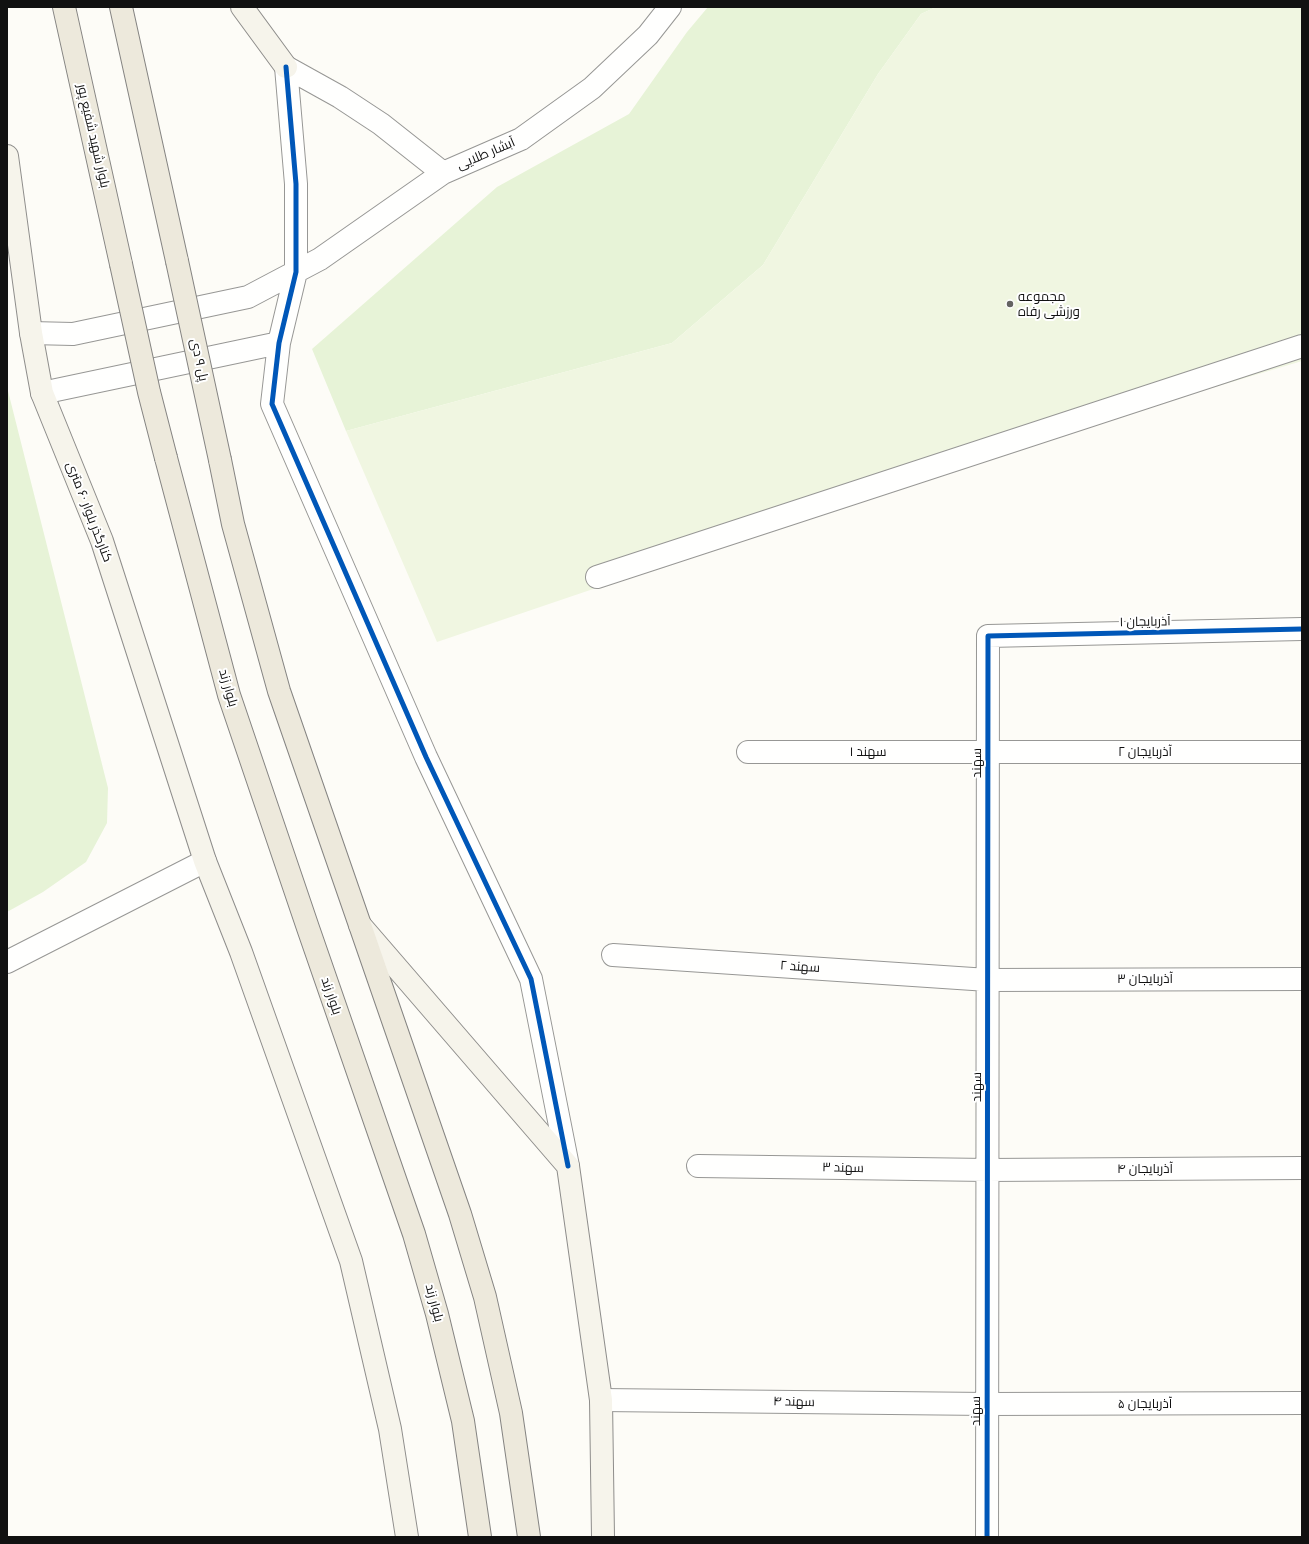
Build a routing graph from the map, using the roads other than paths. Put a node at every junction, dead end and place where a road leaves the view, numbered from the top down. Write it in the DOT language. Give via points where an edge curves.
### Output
graph roads {
  1 [pos="64,7"];
  2 [pos="121,7"];
  3 [pos="242,7"];
  4 [pos="670,7"];
  5 [pos="286,67"];
  6 [pos="7,156"];
  7 [pos="443,173"];
  8 [pos="296,272"];
  9 [pos="31,333"];
  10 [pos="279,343"];
  11 [pos="1302,346"];
  12 [pos="42,393"];
  13 [pos="166,458"];
  14 [pos="597,577"];
  15 [pos="1302,629"];
  16 [pos="988,636"];
  17 [pos="748,752"];
  18 [pos="988,752"];
  19 [pos="1302,752"];
  20 [pos="205,861"];
  21 [pos="360,925"];
  22 [pos="613,955"];
  23 [pos="7,962"];
  24 [pos="1302,979"];
  25 [pos="988,980"];
  26 [pos="568,1166"];
  27 [pos="698,1166"];
  28 [pos="1302,1168"];
  29 [pos="988,1170"];
  30 [pos="601,1400"];
  31 [pos="1302,1403"];
  32 [pos="987,1404"];
  33 [pos="407,1537"];
  34 [pos="480,1537"];
  35 [pos="529,1537"];
  36 [pos="603,1537"];
  37 [pos="987,1537"];
  1 -- 13 [label="main road, بلوار شهید شفیع پور, bridge" via="149,392"];
  2 -- 21 [label="main road, پل ۹ دی, bridge" via="233,524 279,691"];
  3 -- 5 [label="main road"];
  4 -- 7 [label="street, آبشار طلایی" via="648,35 585,93 521,139"];
  5 -- 7 [label="street, آبشار طلایی" via="340,97 381,124"];
  5 -- 8 [label="street" via="296,184"];
  6 -- 9 [label="main road, کنارگذر بلوار ۶۰ متری"];
  7 -- 8 [label="street" via="320,259"];
  8 -- 9 [label="street" via="248,297 73,334"];
  8 -- 10 [label="street"];
  9 -- 12 [label="main road, کنارگذر بلوار ۶۰ متری"];
  10 -- 12 [label="street"];
  10 -- 26 [label="street" via="272,404 426,757 531,979"];
  11 -- 14 [label="street"];
  12 -- 20 [label="main road, کنارگذر بلوار ۶۰ متری" via="102,541"];
  13 -- 34 [label="main road, بلوار زند" via="229,695 414,1234 463,1422"];
  15 -- 16 [label="street, آذربایجان ۱"];
  16 -- 18 [label="street, سهند"];
  17 -- 18 [label="street, سهند ۱"];
  18 -- 19 [label="street, آذربایجان ۲"];
  18 -- 25 [label="street, سهند"];
  20 -- 23 [label="street"];
  20 -- 33 [label="main road, کنارگذر بلوار ۶۰ متری" via="241,952 351,1262 390,1429"];
  21 -- 26 [label="main road"];
  21 -- 35 [label="main road" via="460,1214 485,1297 511,1413"];
  22 -- 25 [label="street, سهند ۲"];
  24 -- 25 [label="street, آذربایجان ۳"];
  25 -- 29 [label="street, سهند"];
  26 -- 30 [label="main road"];
  27 -- 29 [label="street, سهند ۳"];
  28 -- 29 [label="street, آذربایجان ۴"];
  29 -- 32 [label="street, سهند"];
  30 -- 32 [label="street, سهند ۴"];
  30 -- 36 [label="main road"];
  31 -- 32 [label="street, آذربایجان ۵"];
  32 -- 37 [label="street, سهند"];
}
